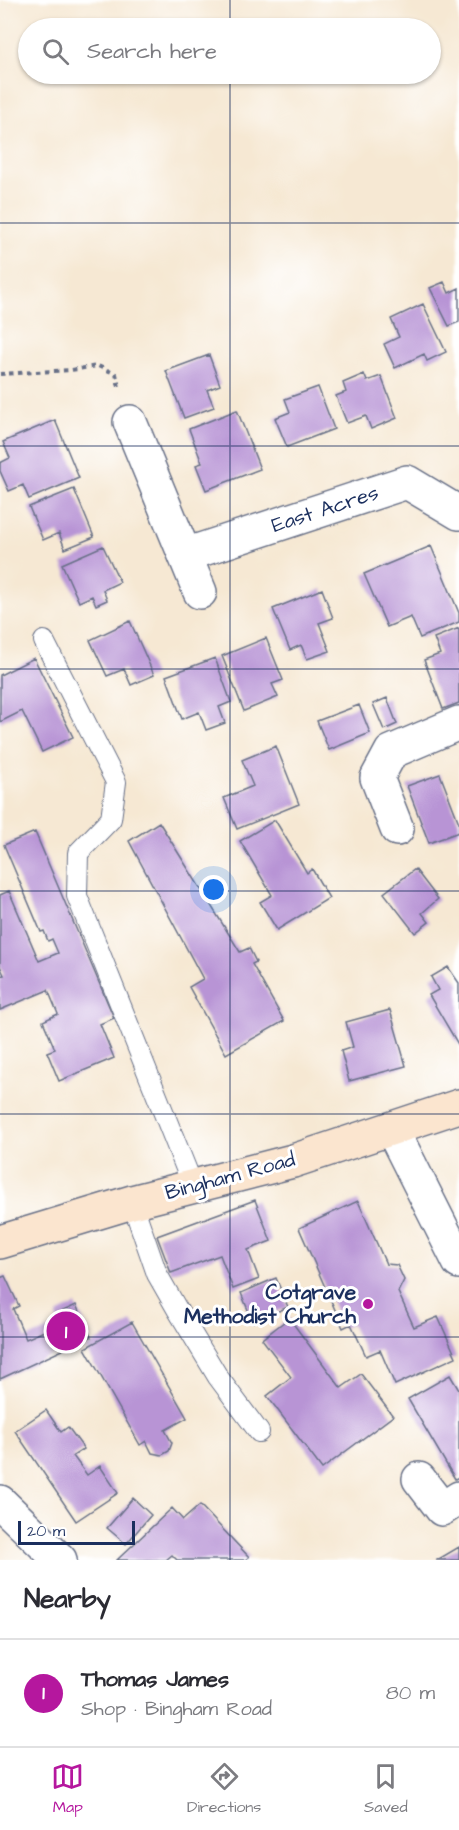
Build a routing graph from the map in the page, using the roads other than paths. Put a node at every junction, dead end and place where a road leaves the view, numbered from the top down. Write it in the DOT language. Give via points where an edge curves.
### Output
graph roads {
  1 [pos="130,422"];
  2 [pos="459,513"];
  3 [pos="185,555"];
  4 [pos="200,592"];
  5 [pos="44,641"];
  6 [pos="459,723"];
  7 [pos="397,829"];
  8 [pos="459,1106"];
  9 [pos="392,1129"];
  10 [pos="193,1186"];
  11 [pos="132,1202"];
  12 [pos="0,1242"];
  13 [pos="459,1262"];
  14 [pos="259,1432"];
  15 [pos="419,1479"];
  16 [pos="459,1498"];
  17 [pos="0,1502"];
  18 [pos="60,1560"];
  1 -- 3 [label="street"];
  2 -- 3 [label="street, East Acres" via="407,482"];
  3 -- 4 [label="street"];
  5 -- 10 [label="lane" via="116,782 111,819 78,852 77,896"];
  6 -- 7 [label="street" via="392,752 377,778"];
  8 -- 9 [label="street, Bingham Road"];
  9 -- 10 [label="street, Bingham Road" via="293,1161"];
  9 -- 13 [label="street"];
  10 -- 11 [label="street, Bingham Road"];
  11 -- 12 [label="street, Bingham Road"];
  11 -- 14 [label="lane" via="167,1291 218,1377"];
  15 -- 16 [label="street" via="442,1509"];
  17 -- 18 [label="street"];
}
